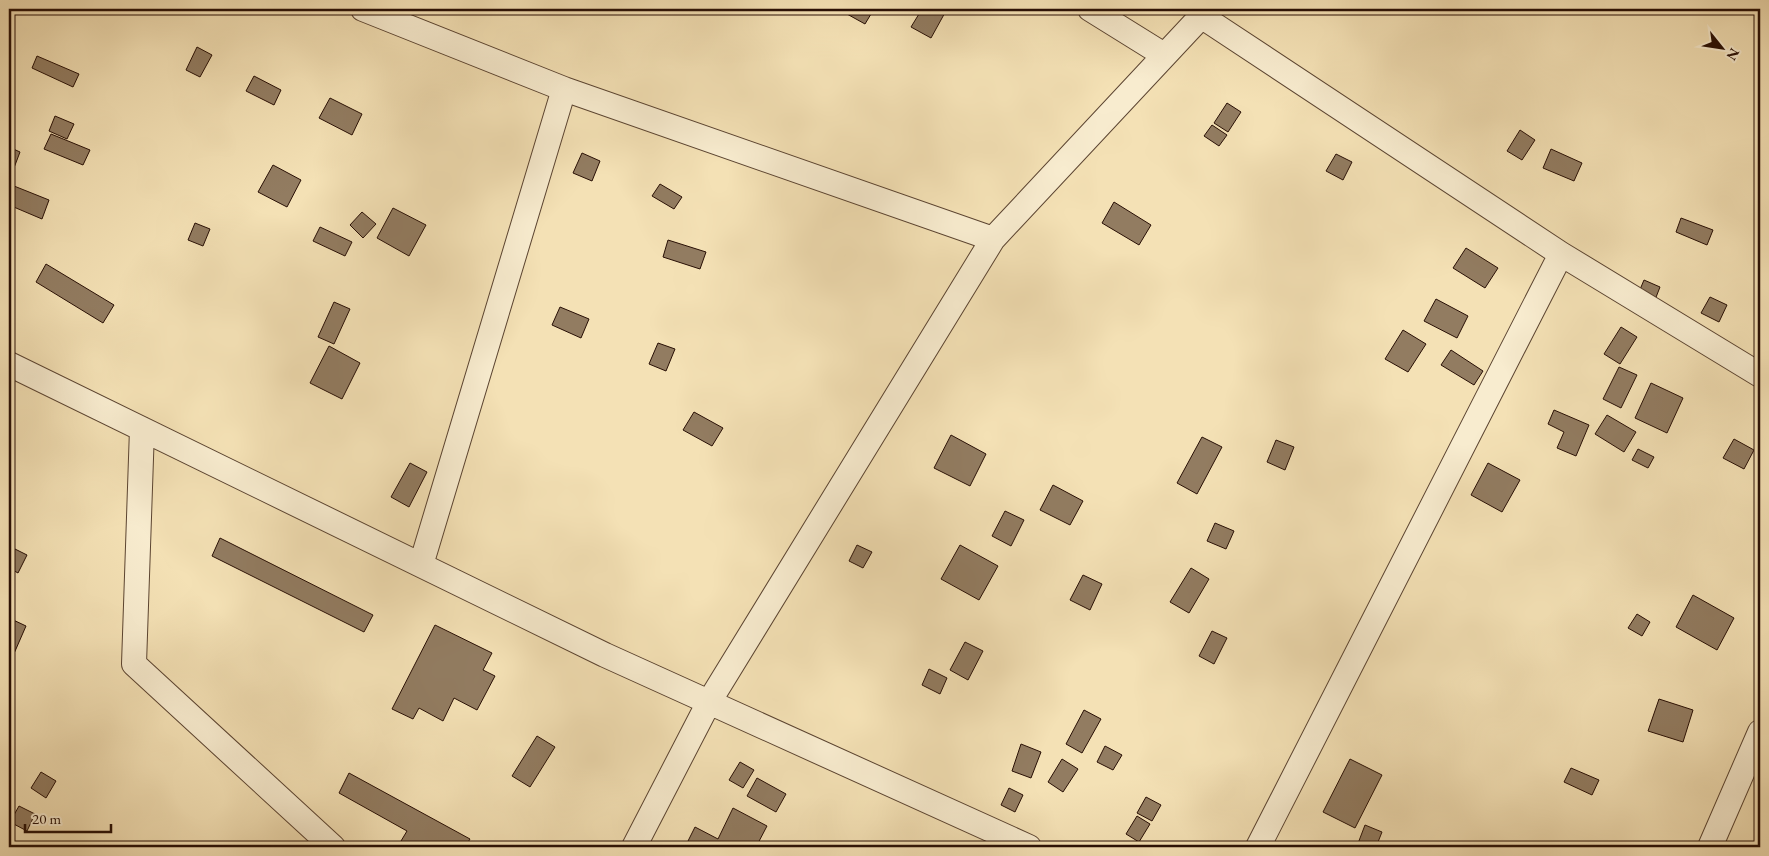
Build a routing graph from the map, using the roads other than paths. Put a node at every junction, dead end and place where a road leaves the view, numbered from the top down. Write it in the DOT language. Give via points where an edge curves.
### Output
graph roads {
  1 [pos="363,9"];
  2 [pos="1090,9"];
  3 [pos="1205,12"];
  4 [pos="1164,55"];
  5 [pos="564,89"];
  6 [pos="994,239"];
  7 [pos="1561,254"];
  8 [pos="9,364"];
  9 [pos="1760,375"];
  10 [pos="142,429"];
  11 [pos="421,565"];
  12 [pos="709,702"];
  13 [pos="1760,732"];
  14 [pos="333,847"];
  15 [pos="634,847"];
  16 [pos="1029,847"];
  17 [pos="1258,847"];
  18 [pos="1710,847"];
  1 -- 5 [label="street"];
  2 -- 4 [label="street"];
  3 -- 4 [label="street"];
  3 -- 7 [label="street"];
  4 -- 6 [label="street"];
  5 -- 6 [label="street"];
  5 -- 11 [label="street"];
  6 -- 12 [label="street"];
  7 -- 9 [label="street"];
  7 -- 17 [label="street"];
  8 -- 10 [label="street"];
  10 -- 11 [label="street"];
  10 -- 14 [label="street" via="134,664"];
  11 -- 12 [label="street"];
  12 -- 15 [label="street"];
  12 -- 16 [label="street"];
  13 -- 18 [label="street"];
}
